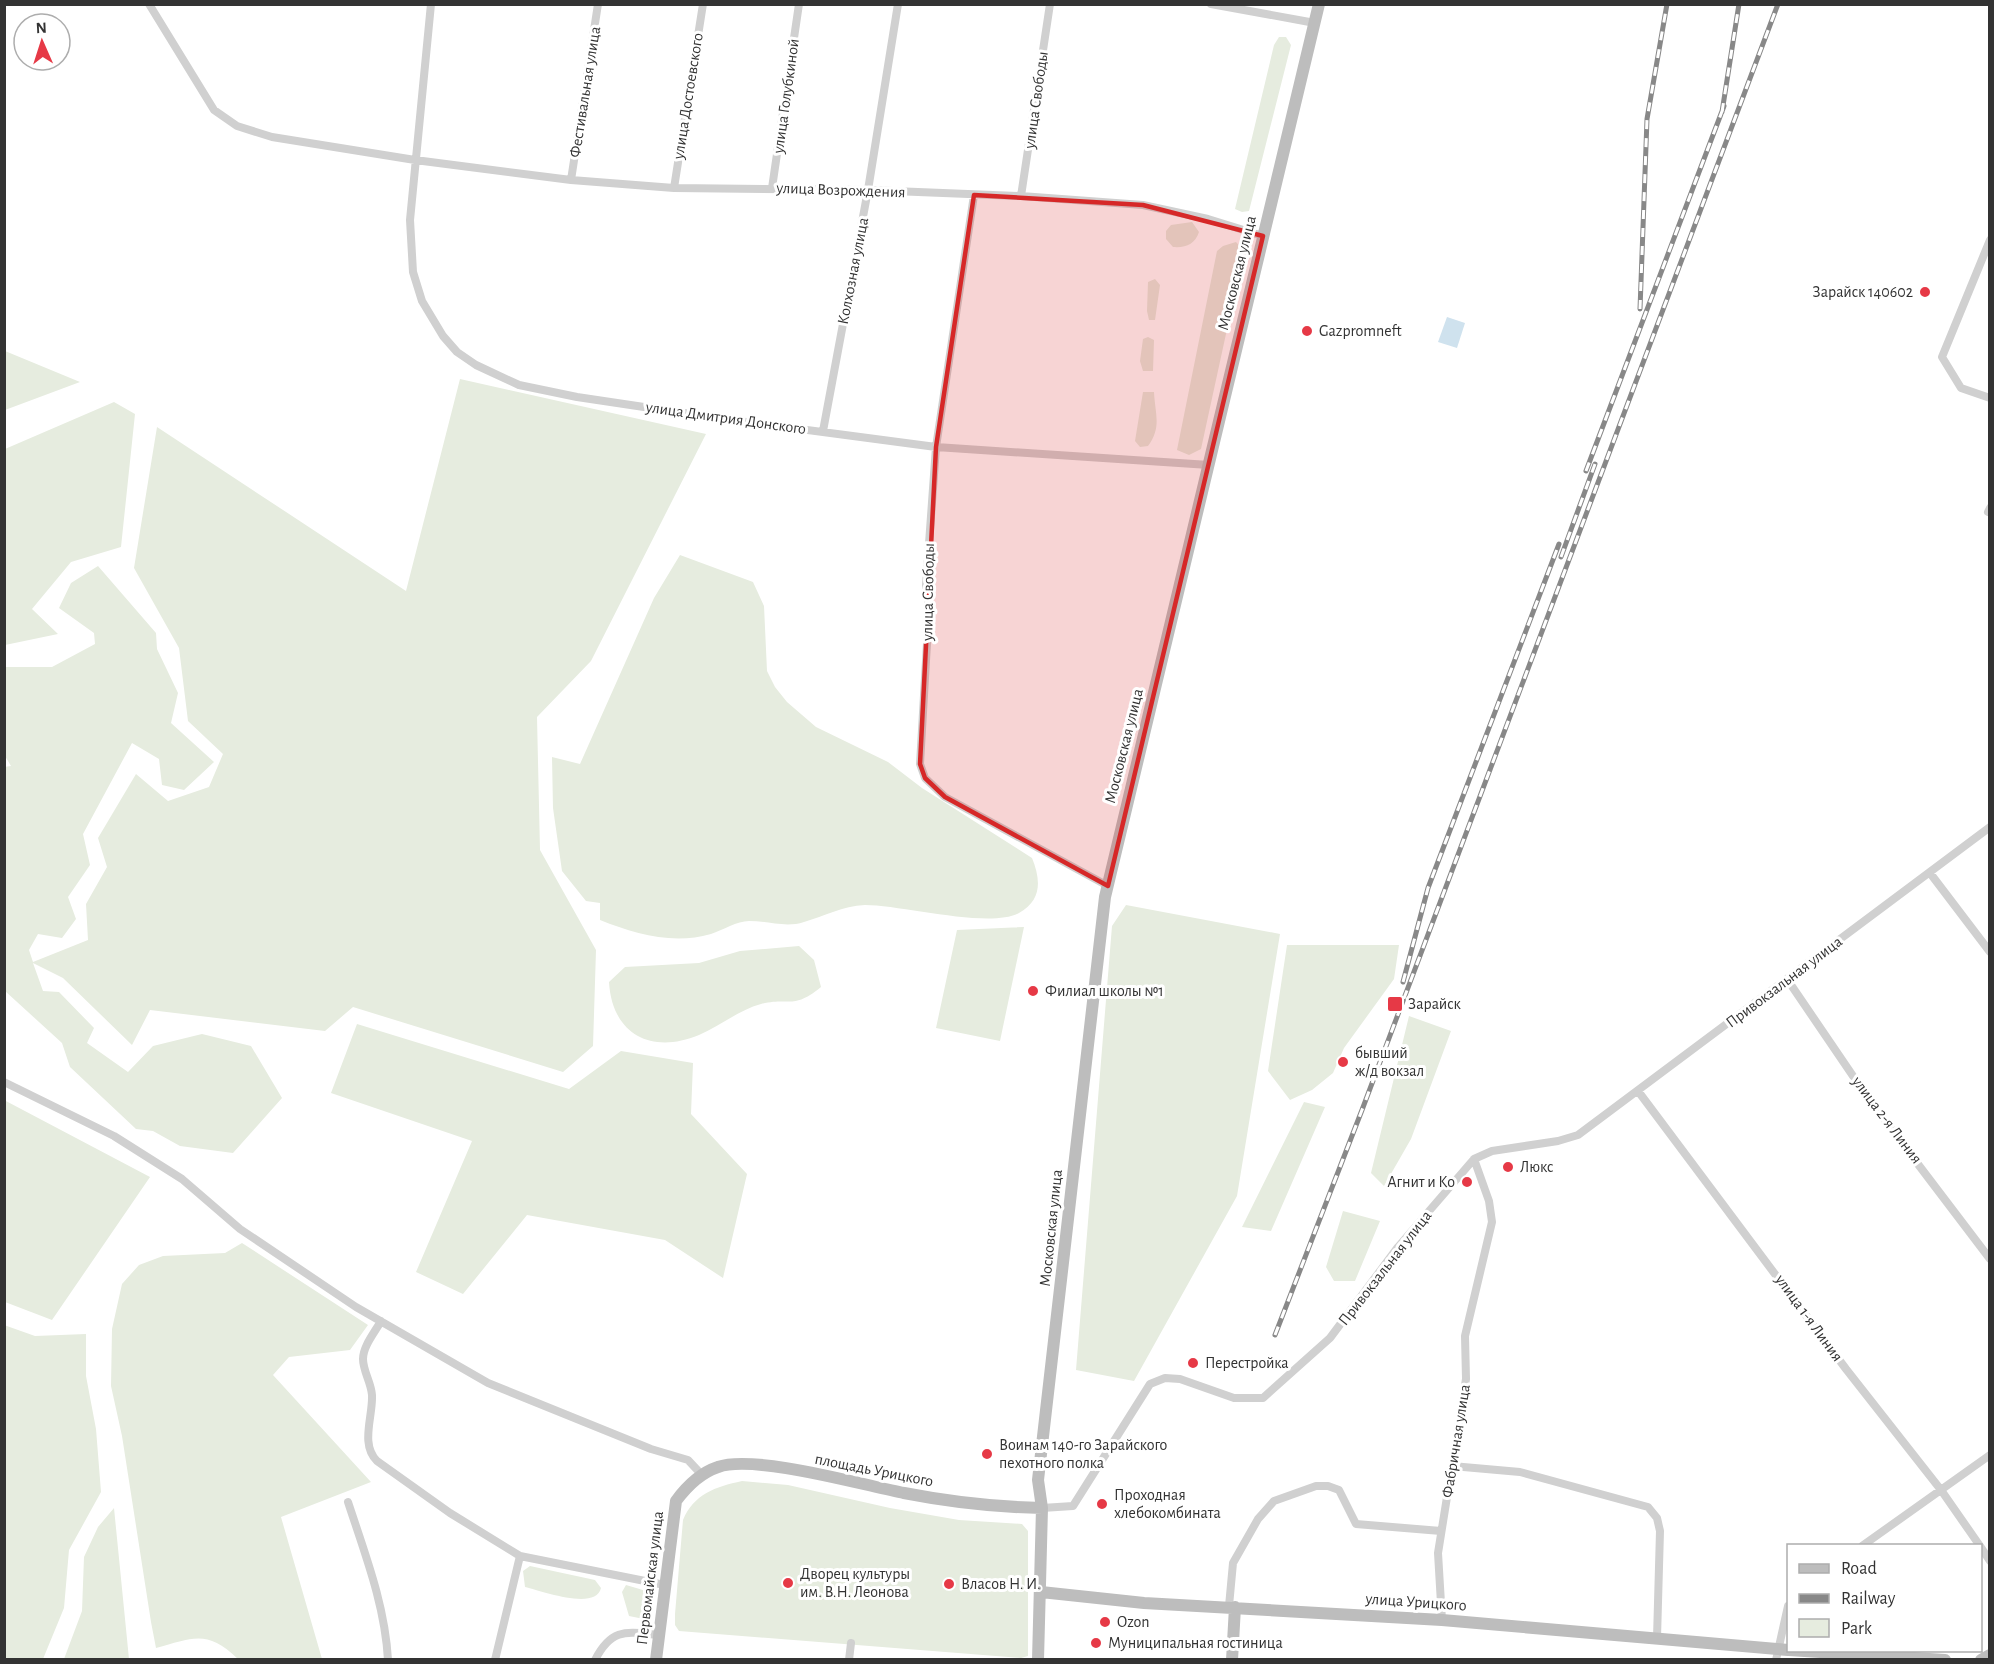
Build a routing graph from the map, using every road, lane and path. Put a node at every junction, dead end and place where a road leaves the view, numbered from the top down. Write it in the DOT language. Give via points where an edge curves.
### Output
graph roads {
  1 [pos="149,4"];
  2 [pos="431,4"];
  3 [pos="598,4"];
  4 [pos="703,4"];
  5 [pos="799,4"];
  6 [pos="898,4"];
  7 [pos="1050,4"];
  8 [pos="1211,4"];
  9 [pos="1319,4"];
  10 [pos="1315,23"];
  11 [pos="415,160"];
  12 [pos="571,180"];
  13 [pos="674,188"];
  14 [pos="772,188"];
  15 [pos="868,190"];
  16 [pos="974,195"];
  17 [pos="1021,196"];
  18 [pos="1263,237"];
  19 [pos="1989,240"];
  20 [pos="1989,398"];
  21 [pos="823,431"];
  22 [pos="936,447"];
  23 [pos="1209,465"];
  24 [pos="1989,827"];
  25 [pos="1930,873"];
  26 [pos="1108,886"];
  27 [pos="1989,952"];
  28 [pos="1787,979"];
  29 [pos="4,1082"];
  30 [pos="1638,1091"];
  31 [pos="1474,1160"];
  32 [pos="1989,1259"];
  33 [pos="381,1321"];
  34 [pos="1989,1455"];
  35 [pos="1452,1466"];
  36 [pos="702,1475"];
  37 [pos="1941,1490"];
  38 [pos="348,1502"];
  39 [pos="1041,1508"];
  40 [pos="1441,1532"];
  41 [pos="1863,1544"];
  42 [pos="1979,1544"];
  43 [pos="520,1556"];
  44 [pos="665,1585"];
  45 [pos="1041,1592"];
  46 [pos="1232,1607"];
  47 [pos="1787,1615"];
  48 [pos="1442,1620"];
  49 [pos="659,1635"];
  50 [pos="1657,1638"];
  51 [pos="851,1644"];
  52 [pos="1783,1653"];
  53 [pos="1989,1655"];
  54 [pos="387,1659"];
  55 [pos="495,1659"];
  56 [pos="595,1659"];
  57 [pos="656,1659"];
  58 [pos="849,1659"];
  59 [pos="1038,1659"];
  60 [pos="1232,1659"];
  61 [pos="1945,1659"];
  62 [pos="1981,1659"];
  1 -- 11 [label="street, улица Возрождения" via="200,90 225,120 272,137"];
  2 -- 11 [label="street, улица Дмитрия Донского"];
  3 -- 12 [label="street, Фестивальная улица"];
  4 -- 13 [label="street, улица Достоевского"];
  5 -- 14 [label="street, улица Голубкиной"];
  6 -- 15 [label="street, Колхозная улица"];
  7 -- 17 [label="street, улица Свободы"];
  8 -- 10 [label="street"];
  9 -- 10 [label="main road, Московская улица"];
  10 -- 18 [label="main road, Московская улица"];
  11 -- 12 [label="street, улица Возрождения"];
  11 -- 21 [label="street, улица Дмитрия Донского" via="409,242 412,272 422,301 443,336 476,365 519,385 577,397"];
  12 -- 13 [label="street, улица Возрождения"];
  13 -- 14 [label="street, улица Возрождения"];
  14 -- 15 [label="street, улица Возрождения"];
  15 -- 16 [label="street, улица Возрождения"];
  15 -- 21 [label="street, Колхозная улица"];
  16 -- 17 [label="street, улица Возрождения"];
  16 -- 22 [label="street, улица Свободы"];
  17 -- 18 [label="street, улица Возрождения" via="1143,205 1208,219"];
  18 -- 23 [label="main road, Московская улица"];
  19 -- 20 [label="street" via="1942,357 1961,388"];
  21 -- 22 [label="street, улица Дмитрия Донского"];
  22 -- 23 [label="street, улица Дмитрия Донского"];
  22 -- 26 [label="street, улица Свободы" via="926,585 929,609 920,764 925,778 945,796"];
  23 -- 26 [label="main road, Московская улица"];
  24 -- 25 [label="street, Привокзальная улица"];
  25 -- 27 [label="street"];
  25 -- 28 [label="street, Привокзальная улица"];
  26 -- 39 [label="main road, Московская улица" via="1038,1480"];
  28 -- 30 [label="street, Привокзальная улица"];
  28 -- 32 [label="street, улица 2-я Линия" via="1870,1101"];
  29 -- 33 [label="street" via="114,1136 182,1179 240,1229"];
  30 -- 31 [label="street, Привокзальная улица" via="1568,1139 1492,1151"];
  30 -- 37 [label="street, улица 1-я Линия"];
  31 -- 35 [label="street, Фабричная улица" via="1492,1222 1465,1336 1467,1379"];
  31 -- 39 [label="street, Привокзальная улица" via="1398,1247 1330,1338 1280,1385 1263,1398 1253,1400 1234,1398 1180,1379 1165,1378 1149,1384 1073,1506"];
  33 -- 36 [label="street" via="489,1383 651,1449 688,1460"];
  33 -- 43 [label="street" via="363,1358 370,1381 371,1455 450,1513"];
  34 -- 37 [label="street"];
  35 -- 40 [label="street, Фабричная улица"];
  35 -- 50 [label="street" via="1520,1472 1648,1507 1658,1518 1660,1531"];
  36 -- 39 [label="main road, площадь Урицкого" via="719,1466 778,1467 954,1502"];
  36 -- 44 [label="main road, Первомайская улица" via="676,1501"];
  37 -- 41 [label="street"];
  37 -- 42 [label="street, улица 1-я Линия"];
  38 -- 54 [label="street" via="376,1590"];
  39 -- 45 [label="main road, Московская улица"];
  40 -- 46 [label="street" via="1356,1524 1339,1490 1328,1486 1316,1486 1274,1500 1258,1519 1233,1563"];
  40 -- 48 [label="street, Фабричная улица" via="1438,1553"];
  43 -- 44 [label="street"];
  43 -- 55 [label="street"];
  44 -- 49 [label="main road, Первомайская улица"];
  45 -- 46 [label="main road, улица Урицкого"];
  45 -- 59 [label="main road, Московская улица"];
  46 -- 48 [label="main road, улица Урицкого"];
  46 -- 60 [label="main road"];
  47 -- 52 [label="street"];
  48 -- 50 [label="main road, улица Урицкого"];
  49 -- 56 [label="street" via="619,1633"];
  49 -- 57 [label="main road, Первомайская улица"];
  50 -- 52 [label="main road, улица Урицкого"];
  51 -- 58 [label="street"];
  52 -- 61 [label="main road, улица Урицкого"];
  53 -- 62 [label="main road"];
}
